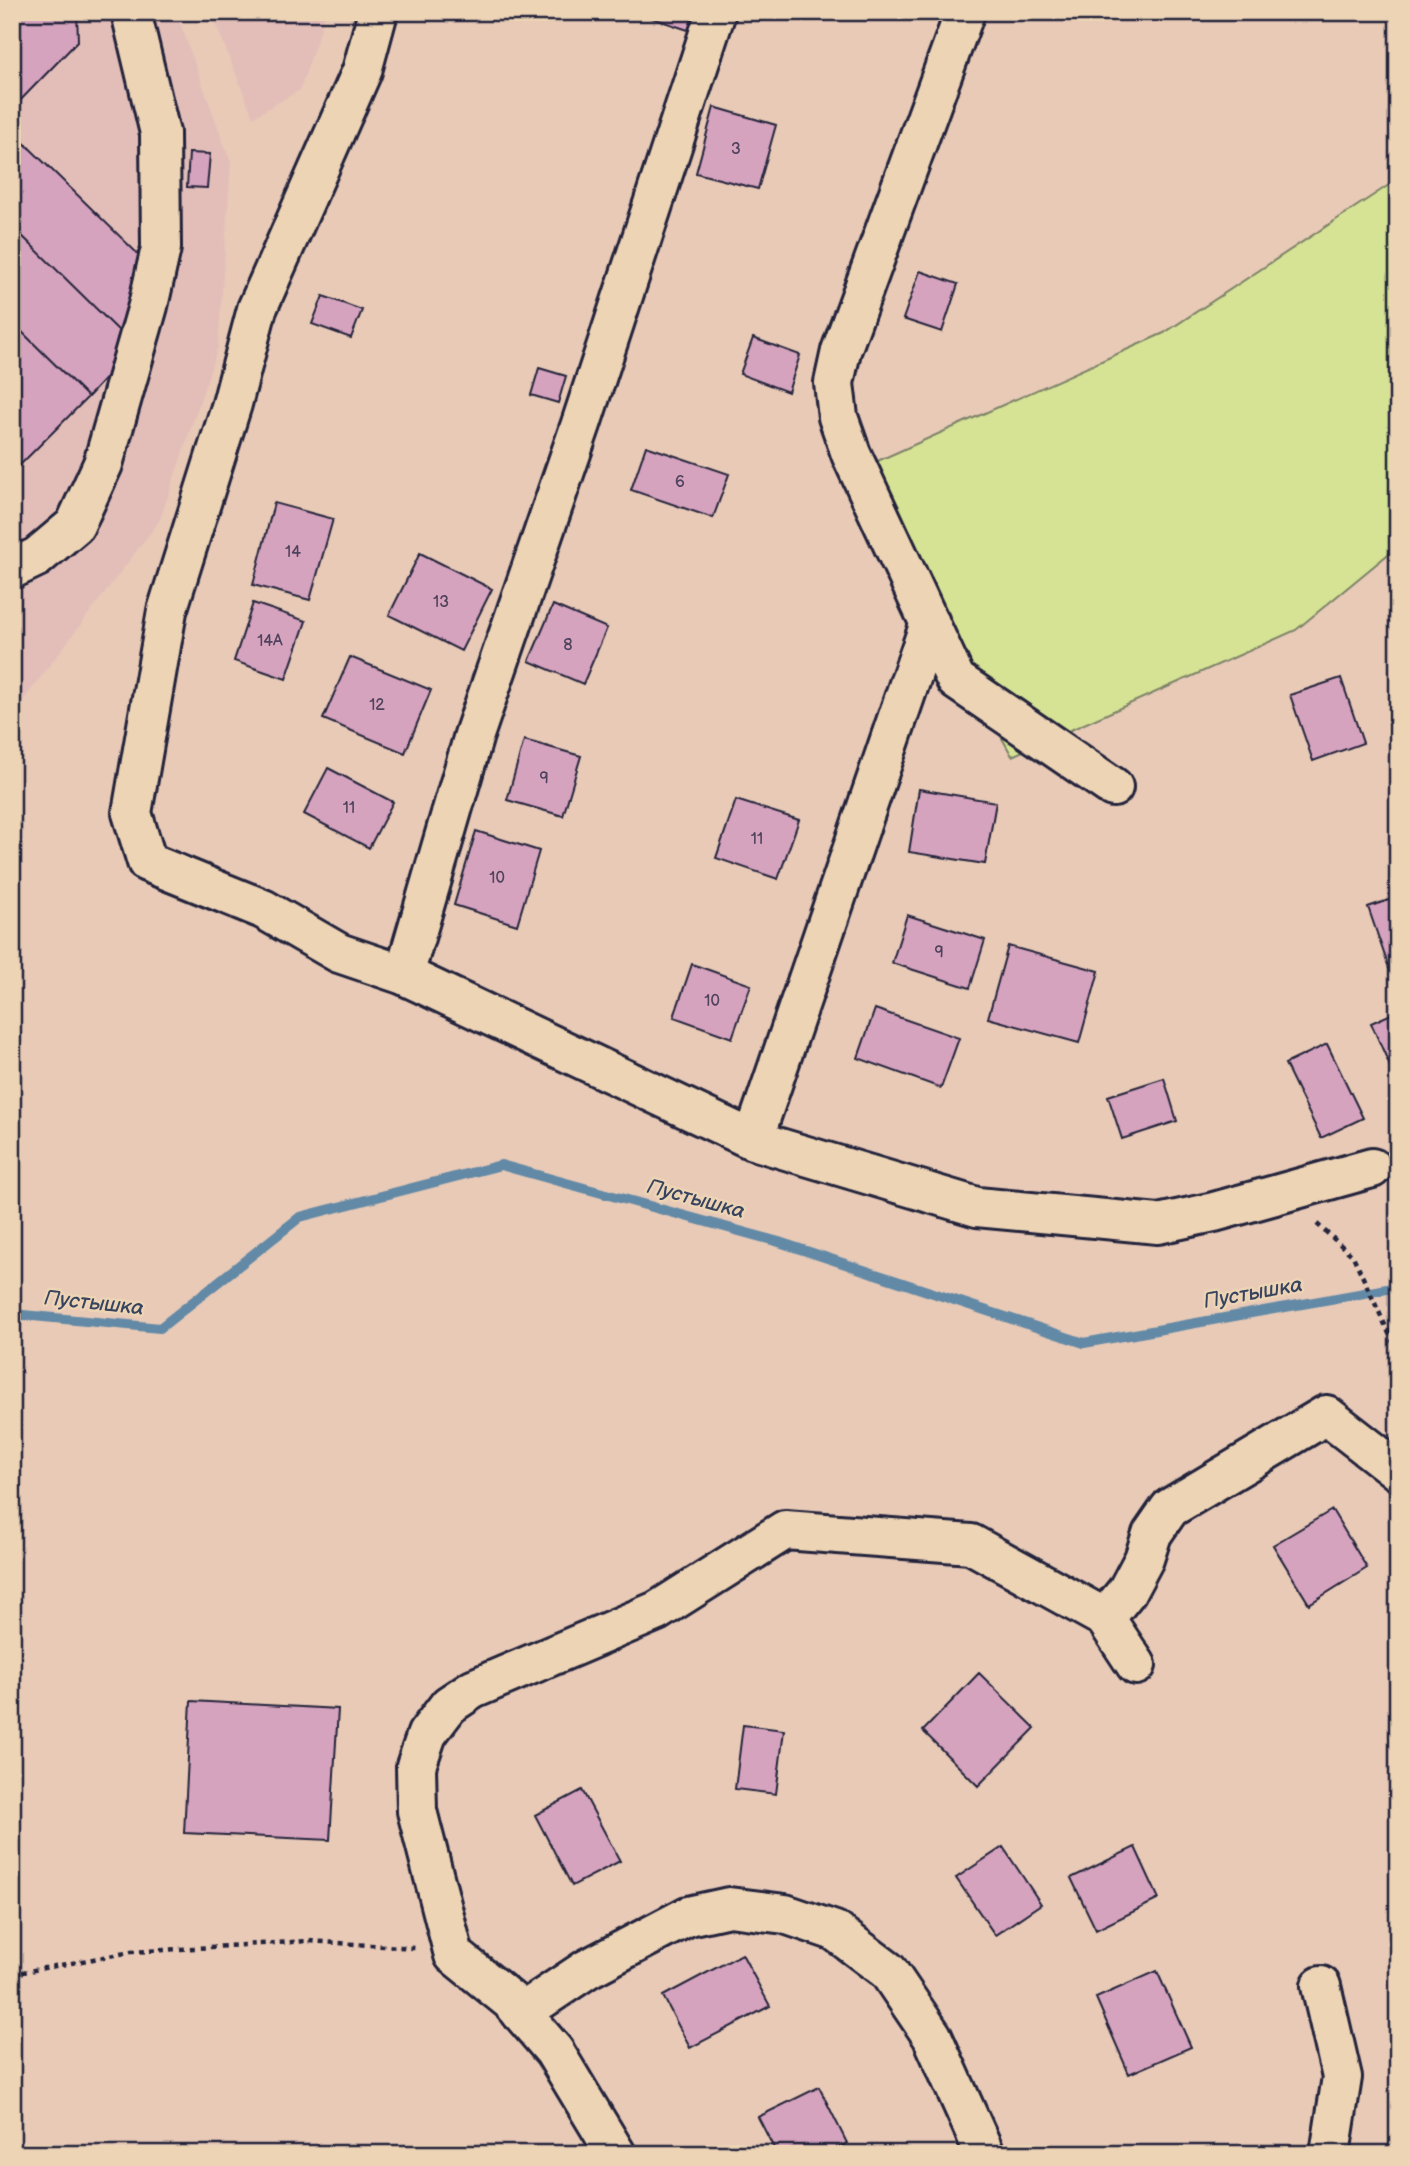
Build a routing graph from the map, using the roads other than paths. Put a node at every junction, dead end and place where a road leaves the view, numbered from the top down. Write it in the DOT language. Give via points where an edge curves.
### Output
graph roads {
  1 [pos="131,12"];
  2 [pos="378,12"];
  3 [pos="716,12"];
  4 [pos="965,12"];
  5 [pos="12,569"];
  6 [pos="930,623"];
  7 [pos="1113,787"];
  8 [pos="404,975"];
  9 [pos="753,1140"];
  10 [pos="1372,1168"];
  11 [pos="1398,1471"];
  12 [pos="1105,1618"];
  13 [pos="1136,1665"];
  14 [pos="1321,1986"];
  15 [pos="521,2013"];
  16 [pos="616,2154"];
  17 [pos="985,2154"];
  18 [pos="1330,2154"];
  1 -- 5 [label="street" via="160,133 161,248 103,464 75,525 37,557"];
  2 -- 8 [label="street" via="362,71 257,309 167,611 132,813 147,862 263,909 339,953"];
  3 -- 8 [label="street" via="474,735"];
  4 -- 6 [label="street" via="841,351 834,383 838,417 851,454"];
  6 -- 7 [label="street" via="956,680"];
  6 -- 9 [label="street"];
  8 -- 9 [label="street"];
  9 -- 10 [label="street" via="977,1207 1158,1224"];
  11 -- 12 [label="street" via="1326,1415 1170,1508 1152,1534 1127,1591"];
  12 -- 13 [label="street"];
  12 -- 15 [label="street" via="971,1544 785,1530 657,1611 473,1689 449,1705 427,1734 416,1766 417,1811 454,1955"];
  14 -- 18 [label="street" via="1342,2077"];
  15 -- 16 [label="street" via="554,2050"];
  15 -- 17 [label="street" via="587,1969 688,1916 729,1907 785,1914 835,1931 888,1971 932,2036"];
}
